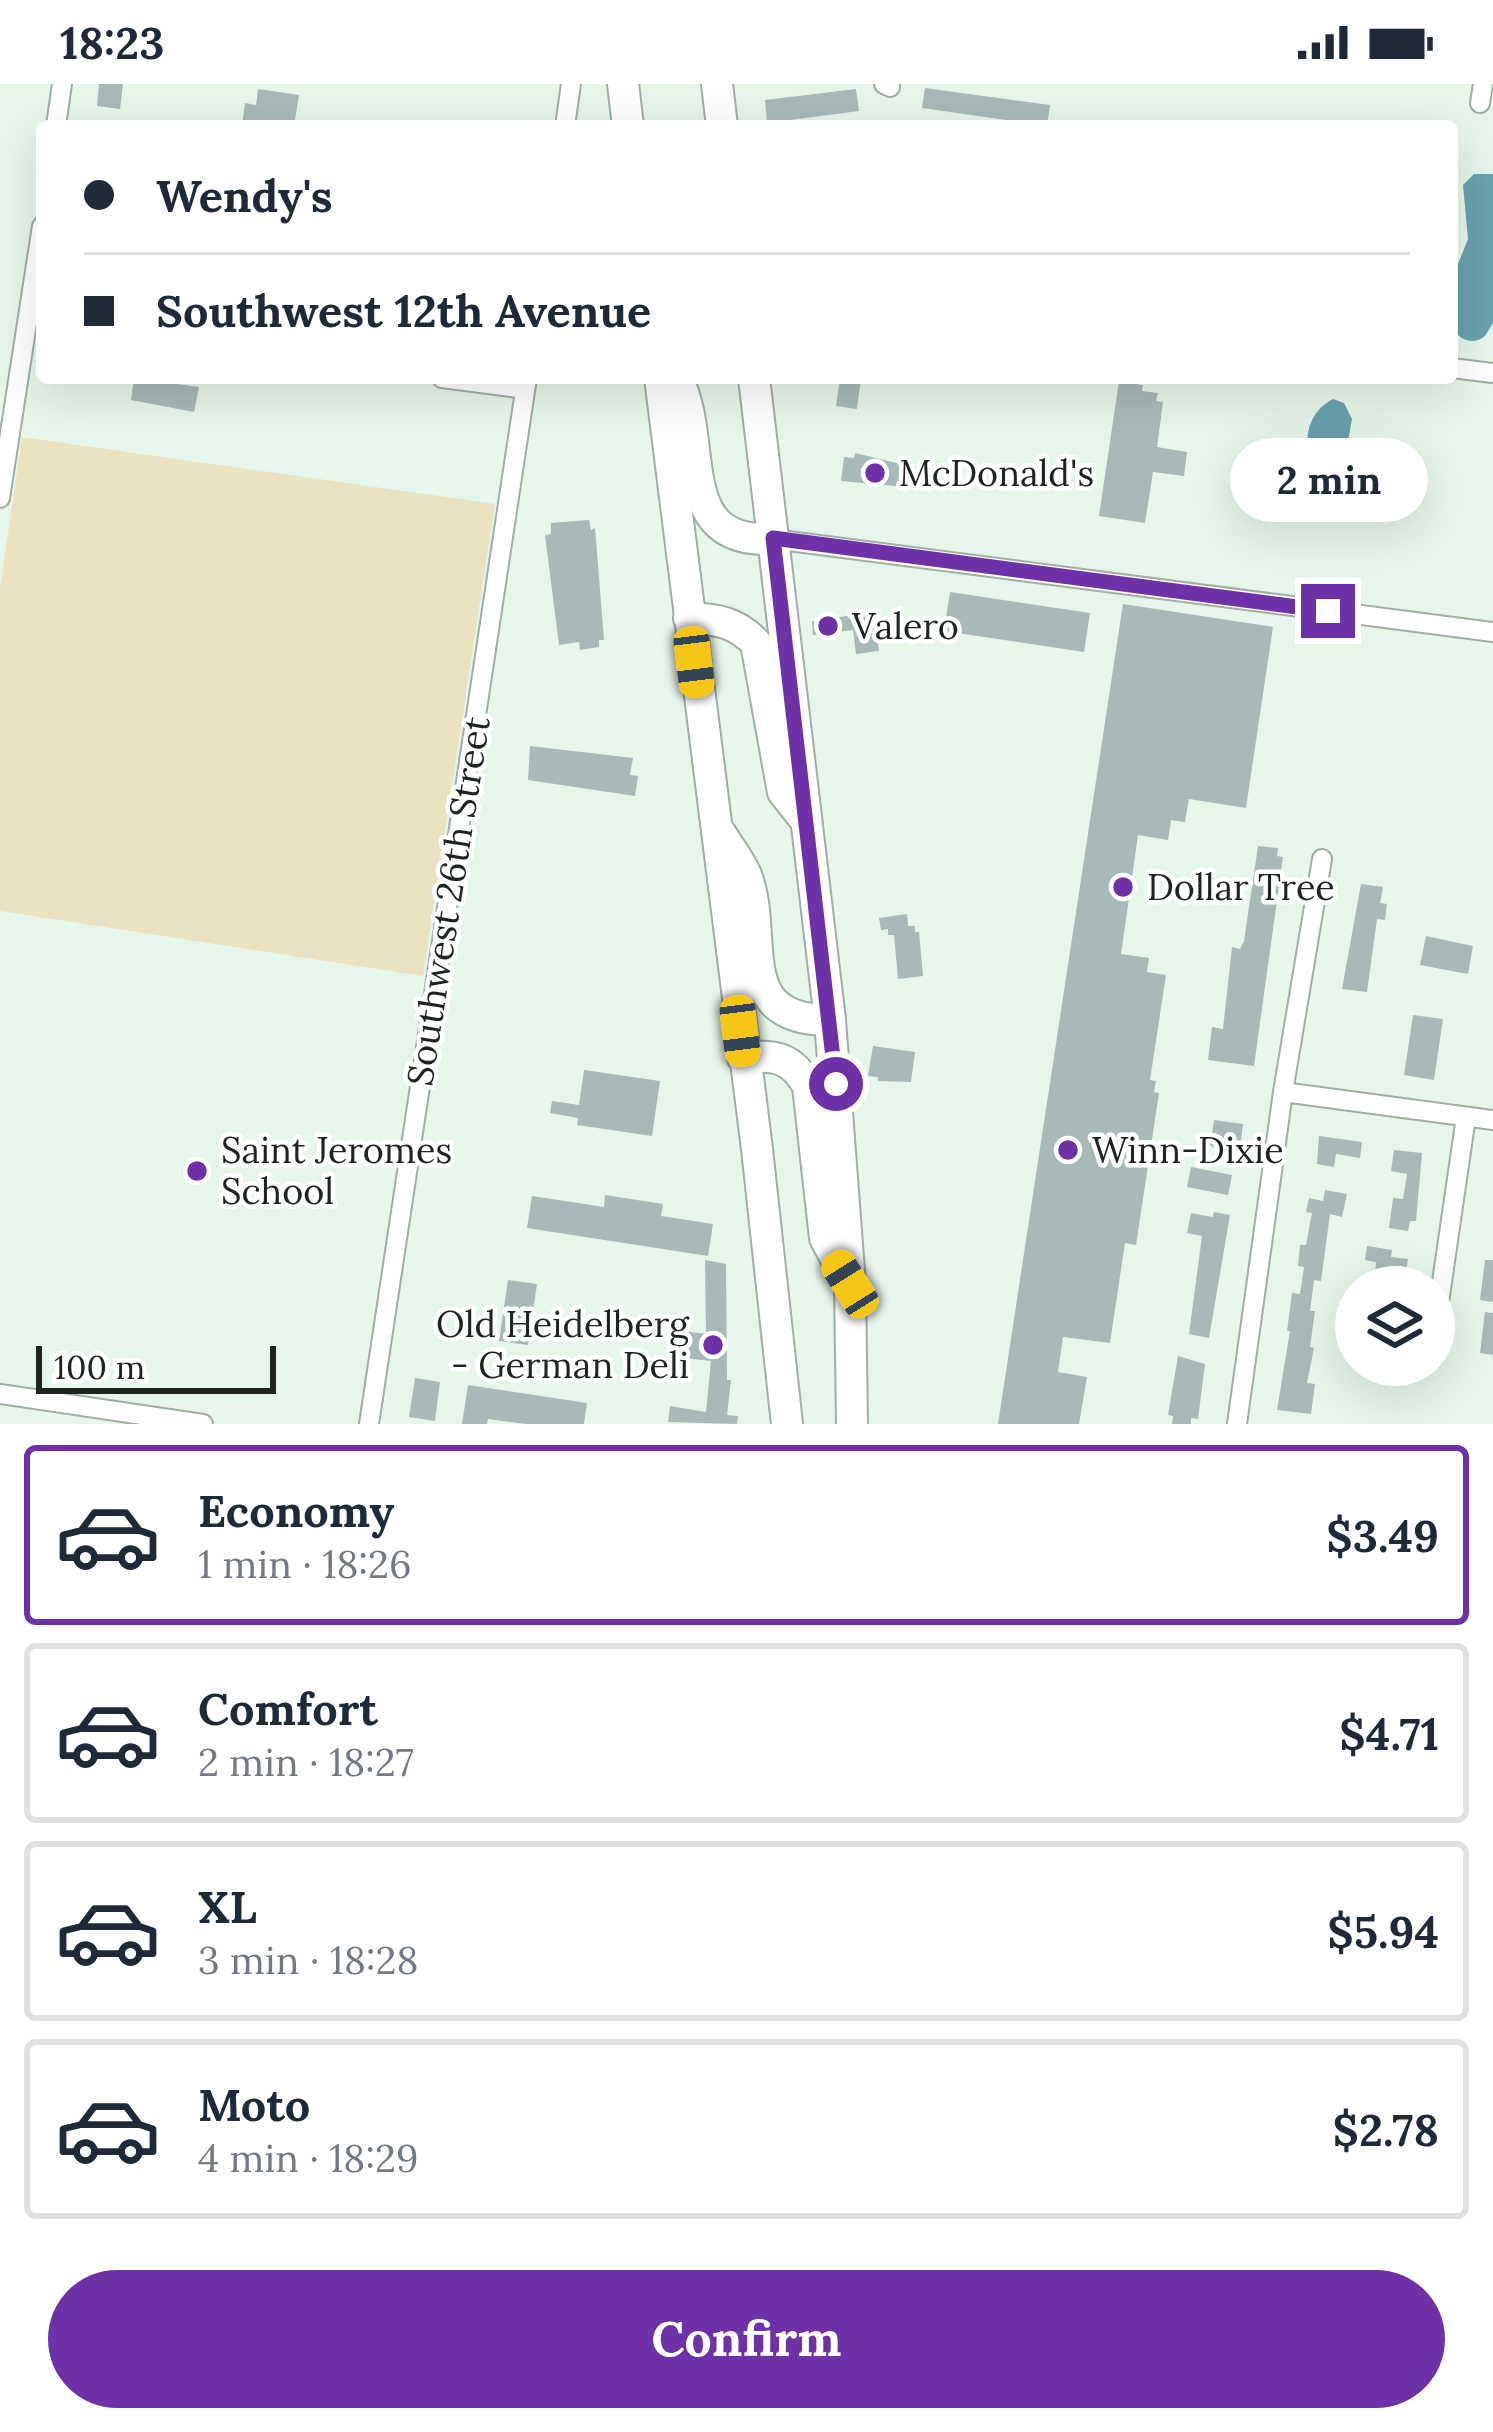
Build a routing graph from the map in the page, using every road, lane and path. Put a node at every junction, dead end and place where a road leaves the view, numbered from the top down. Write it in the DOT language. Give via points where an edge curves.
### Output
graph roads {
  1 [pos="62,84"];
  2 [pos="571,84"];
  3 [pos="623,84"];
  4 [pos="57,120"];
  5 [pos="566,120"];
  6 [pos="627,120"];
  7 [pos="35,323"];
  8 [pos="1458,369"];
  9 [pos="1493,373"];
  10 [pos="526,384"];
  11 [pos="661,384"];
  12 [pos="680,384"];
  13 [pos="755,384"];
  14 [pos="4,442"];
  15 [pos="0,497"];
  16 [pos="773,538"];
  17 [pos="689,618"];
  18 [pos="1493,632"];
  19 [pos="806,820"];
  20 [pos="715,824"];
  21 [pos="1322,859"];
  22 [pos="830,1020"];
  23 [pos="743,1058"];
  24 [pos="1283,1092"];
  25 [pos="1466,1117"];
  26 [pos="1493,1120"];
  27 [pos="1444,1266"];
  28 [pos="850,1284"];
  29 [pos="0,1394"];
  30 [pos="65,1403"];
  31 [pos="62,1424"];
  32 [pos="203,1424"];
  33 [pos="369,1424"];
  34 [pos="787,1424"];
  35 [pos="851,1424"];
  36 [pos="1238,1424"];
  1 -- 4 [label="street"];
  2 -- 5 [label="street"];
  3 -- 6 [label="main road"];
  7 -- 14 [label="street"];
  8 -- 9 [label="street"];
  10 -- 33 [label="street, Southwest 26th Street"];
  11 -- 17 [label="main road"];
  12 -- 16 [label="main road" via="711,520 748,540"];
  13 -- 16 [label="main road"];
  14 -- 15 [label="street"];
  16 -- 18 [label="street"];
  16 -- 19 [label="main road"];
  17 -- 19 [label="main road" via="742,628 755,643 783,792"];
  17 -- 20 [label="main road"];
  19 -- 22 [label="main road"];
  20 -- 22 [label="main road" via="747,877 760,978 773,1003 804,1020"];
  20 -- 23 [label="main road"];
  21 -- 24 [label="street"];
  22 -- 28 [label="main road"];
  23 -- 28 [label="main road" via="781,1057 808,1086 825,1238"];
  23 -- 34 [label="main road"];
  24 -- 25 [label="street"];
  24 -- 36 [label="street"];
  25 -- 26 [label="street"];
  25 -- 27 [label="street"];
  28 -- 35 [label="main road"];
  29 -- 30 [label="street"];
  30 -- 31 [label="street"];
  30 -- 32 [label="street"];
}
